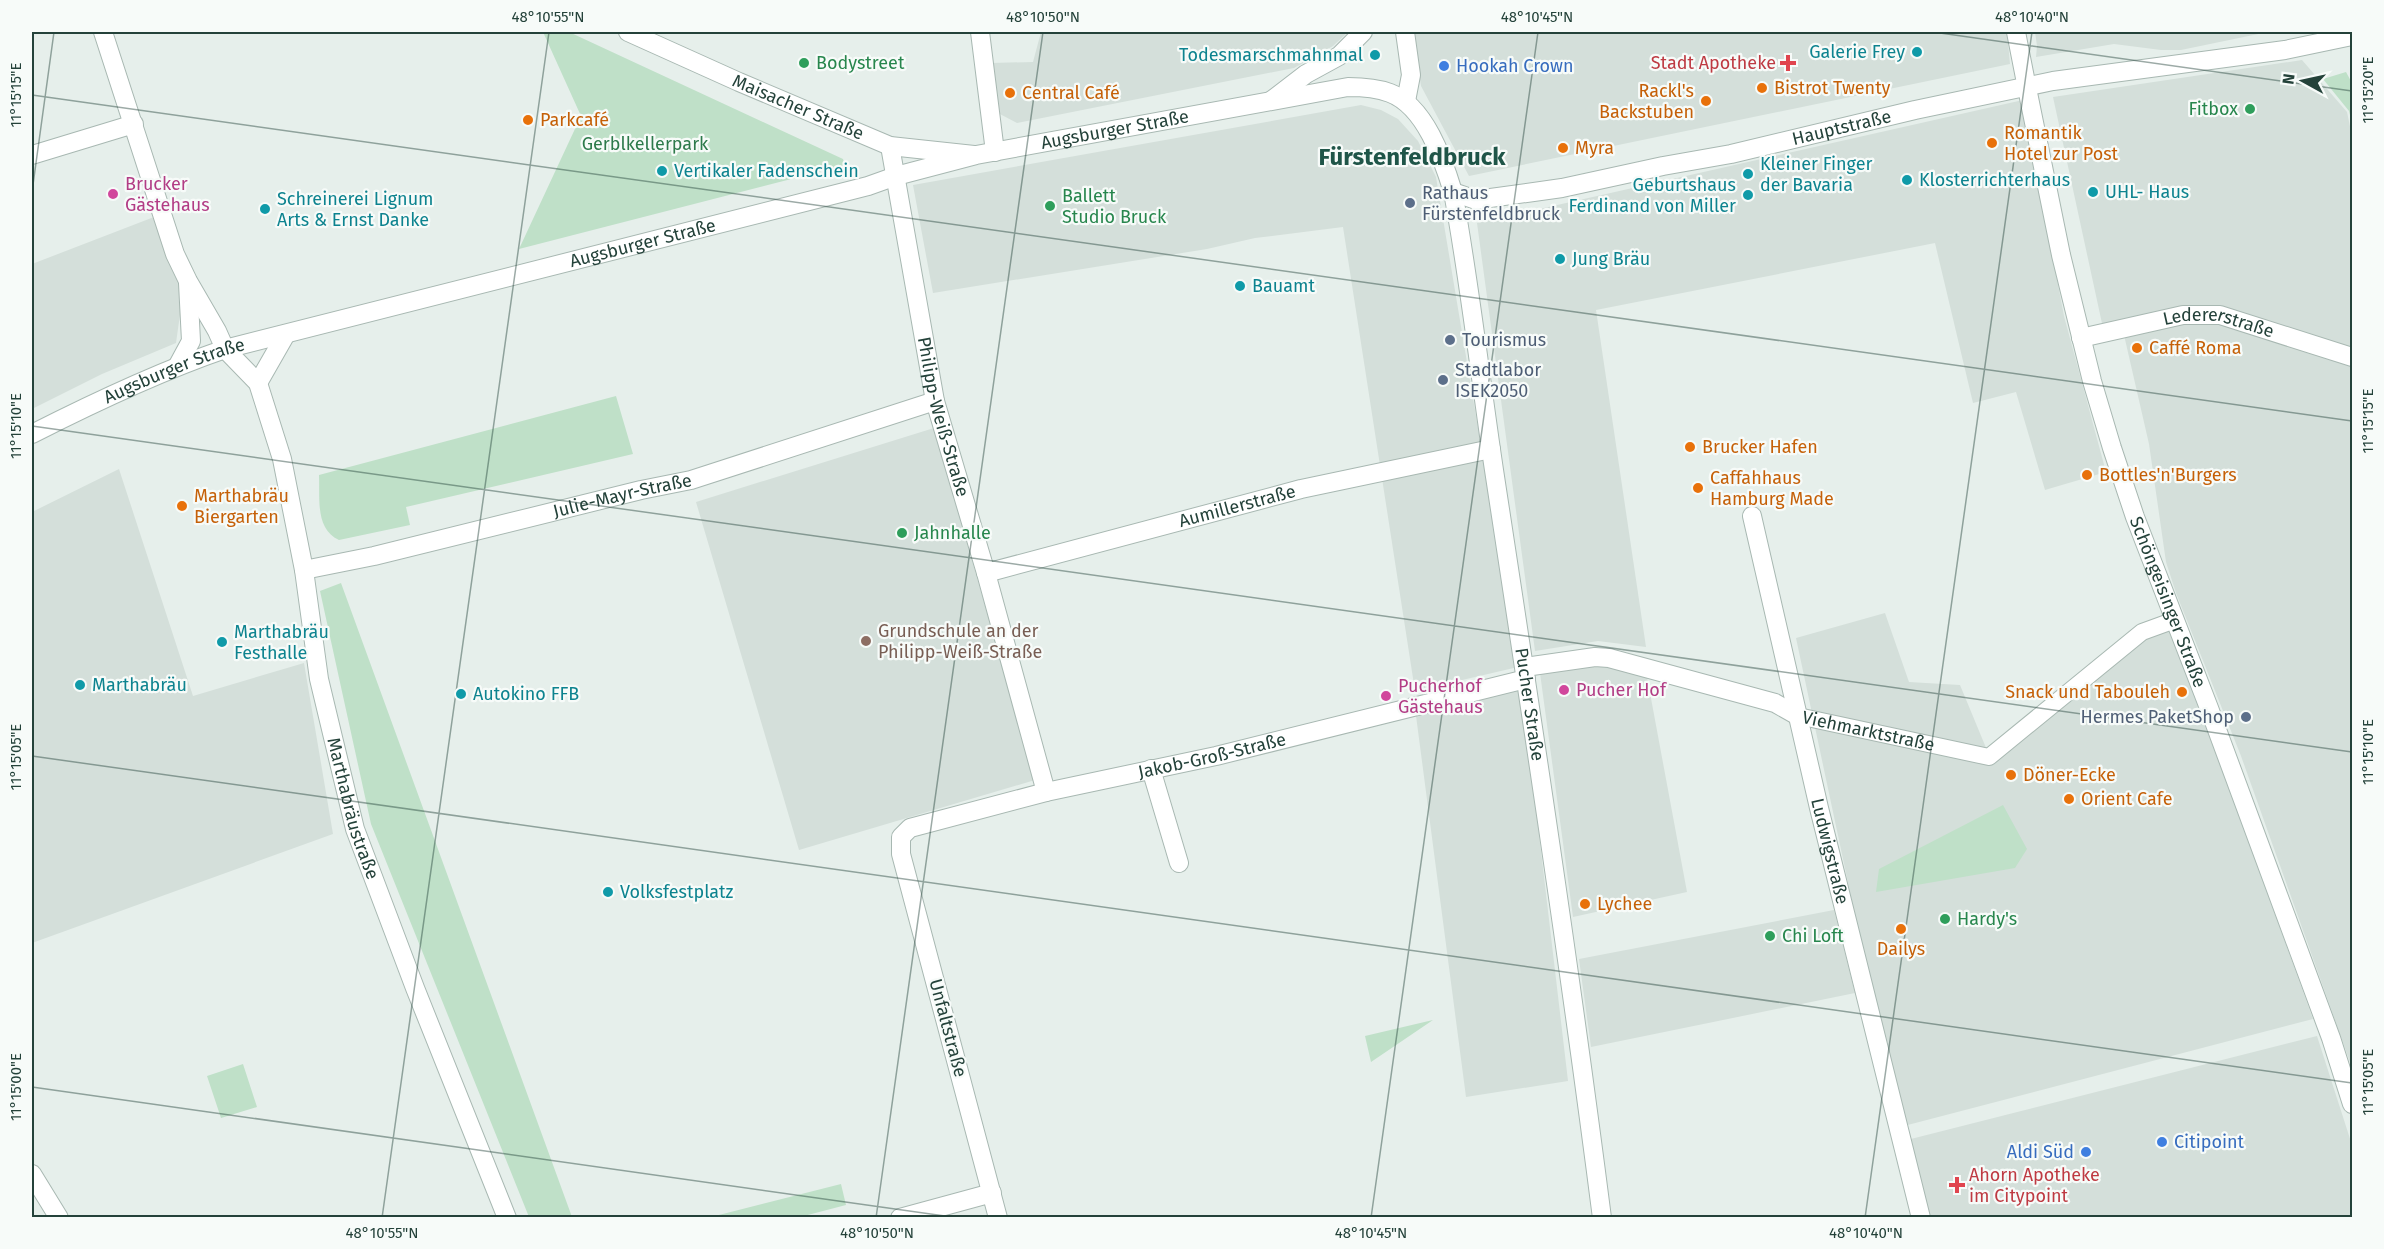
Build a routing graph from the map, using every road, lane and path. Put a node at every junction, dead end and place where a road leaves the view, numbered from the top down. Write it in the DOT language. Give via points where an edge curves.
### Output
graph roads {
  1 [pos="103,32"];
  2 [pos="628,32"];
  3 [pos="980,32"];
  4 [pos="1363,32"];
  5 [pos="1405,32"];
  6 [pos="2016,32"];
  7 [pos="2352,36"];
  8 [pos="2027,88"];
  9 [pos="1406,101"];
  10 [pos="1269,102"];
  11 [pos="134,124"];
  12 [pos="890,146"];
  13 [pos="995,152"];
  14 [pos="32,155"];
  15 [pos="976,156"];
  16 [pos="896,176"];
  17 [pos="1453,192"];
  18 [pos="188,281"];
  19 [pos="286,334"];
  20 [pos="2081,338"];
  21 [pos="225,349"];
  22 [pos="2352,357"];
  23 [pos="178,365"];
  24 [pos="258,383"];
  25 [pos="935,401"];
  26 [pos="32,434"];
  27 [pos="1491,449"];
  28 [pos="1752,516"];
  29 [pos="304,570"];
  30 [pos="986,573"];
  31 [pos="2175,620"];
  32 [pos="1525,673"];
  33 [pos="1798,716"];
  34 [pos="1151,769"];
  35 [pos="1046,792"];
  36 [pos="901,837"];
  37 [pos="1179,863"];
  38 [pos="2352,1104"];
  39 [pos="32,1174"];
  40 [pos="992,1193"];
  41 [pos="59,1218"];
  42 [pos="507,1218"];
  43 [pos="900,1218"];
  44 [pos="998,1218"];
  45 [pos="1602,1218"];
  46 [pos="1921,1218"];
  1 -- 11 [label="street, Marthabräustraße"];
  2 -- 12 [label="street, Maisacher Straße"];
  3 -- 13 [label="street"];
  4 -- 10 [label="street, Augsburger Straße" via="1339,56 1306,74"];
  5 -- 9 [label="street" via="1411,75"];
  6 -- 8 [label="street, Schöngeisinger Straße"];
  7 -- 8 [label="street, Hauptstraße"];
  8 -- 17 [label="street, Hauptstraße" via="1562,188 1476,200"];
  8 -- 20 [label="street, Schöngeisinger Straße"];
  9 -- 10 [label="street, Augsburger Straße" via="1370,88 1348,87"];
  9 -- 17 [label="street" via="1428,130"];
  10 -- 13 [label="street, Augsburger Straße"];
  11 -- 14 [label="street"];
  11 -- 18 [label="street, Marthabräustraße" via="171,243"];
  12 -- 15 [label="street, Maisacher Straße"];
  12 -- 16 [label="street, Philipp-Weiß-Straße"];
  13 -- 15 [label="street, Augsburger Straße"];
  15 -- 16 [label="street, Augsburger Straße"];
  16 -- 19 [label="street, Augsburger Straße"];
  16 -- 25 [label="street, Philipp-Weiß-Straße"];
  17 -- 27 [label="street, Pucher Straße"];
  18 -- 21 [label="street, Marthabräustraße"];
  18 -- 23 [label="street" via="190,341"];
  19 -- 21 [label="street, Augsburger Straße"];
  19 -- 24 [label="street"];
  20 -- 22 [label="street, Ledererstraße" via="2183,315 2220,315"];
  20 -- 31 [label="street, Schöngeisinger Straße" via="2112,448"];
  21 -- 23 [label="street, Augsburger Straße"];
  21 -- 24 [label="street, Marthabräustraße"];
  23 -- 26 [label="street, Augsburger Straße"];
  24 -- 29 [label="street, Marthabräustraße" via="282,459"];
  25 -- 29 [label="street, Julie-Mayr-Straße" via="691,480"];
  25 -- 30 [label="street, Philipp-Weiß-Straße"];
  27 -- 30 [label="street, Aumillerstraße" via="1301,489"];
  27 -- 32 [label="street, Pucher Straße"];
  28 -- 33 [label="street, Ludwigstraße"];
  29 -- 42 [label="street, Marthabräustraße" via="319,679 355,829"];
  30 -- 35 [label="street, Philipp-Weiß-Straße"];
  31 -- 33 [label="street, Viehmarktstraße" via="2142,632 1989,757"];
  31 -- 38 [label="street, Schöngeisinger Straße"];
  32 -- 33 [label="street, Viehmarktstraße" via="1595,657 1609,658 1775,703"];
  32 -- 34 [label="street, Jakob-Groß-Straße" via="1216,756"];
  32 -- 45 [label="street, Pucher Straße"];
  33 -- 46 [label="street, Ludwigstraße"];
  34 -- 35 [label="street, Jakob-Groß-Straße"];
  34 -- 37 [label="street"];
  35 -- 36 [label="street, Jakob-Groß-Straße" via="910,828"];
  36 -- 40 [label="street, Unfaltstraße" via="901,854"];
  39 -- 41 [label="street"];
  40 -- 43 [label="street"];
  40 -- 44 [label="street, Unfaltstraße"];
}
